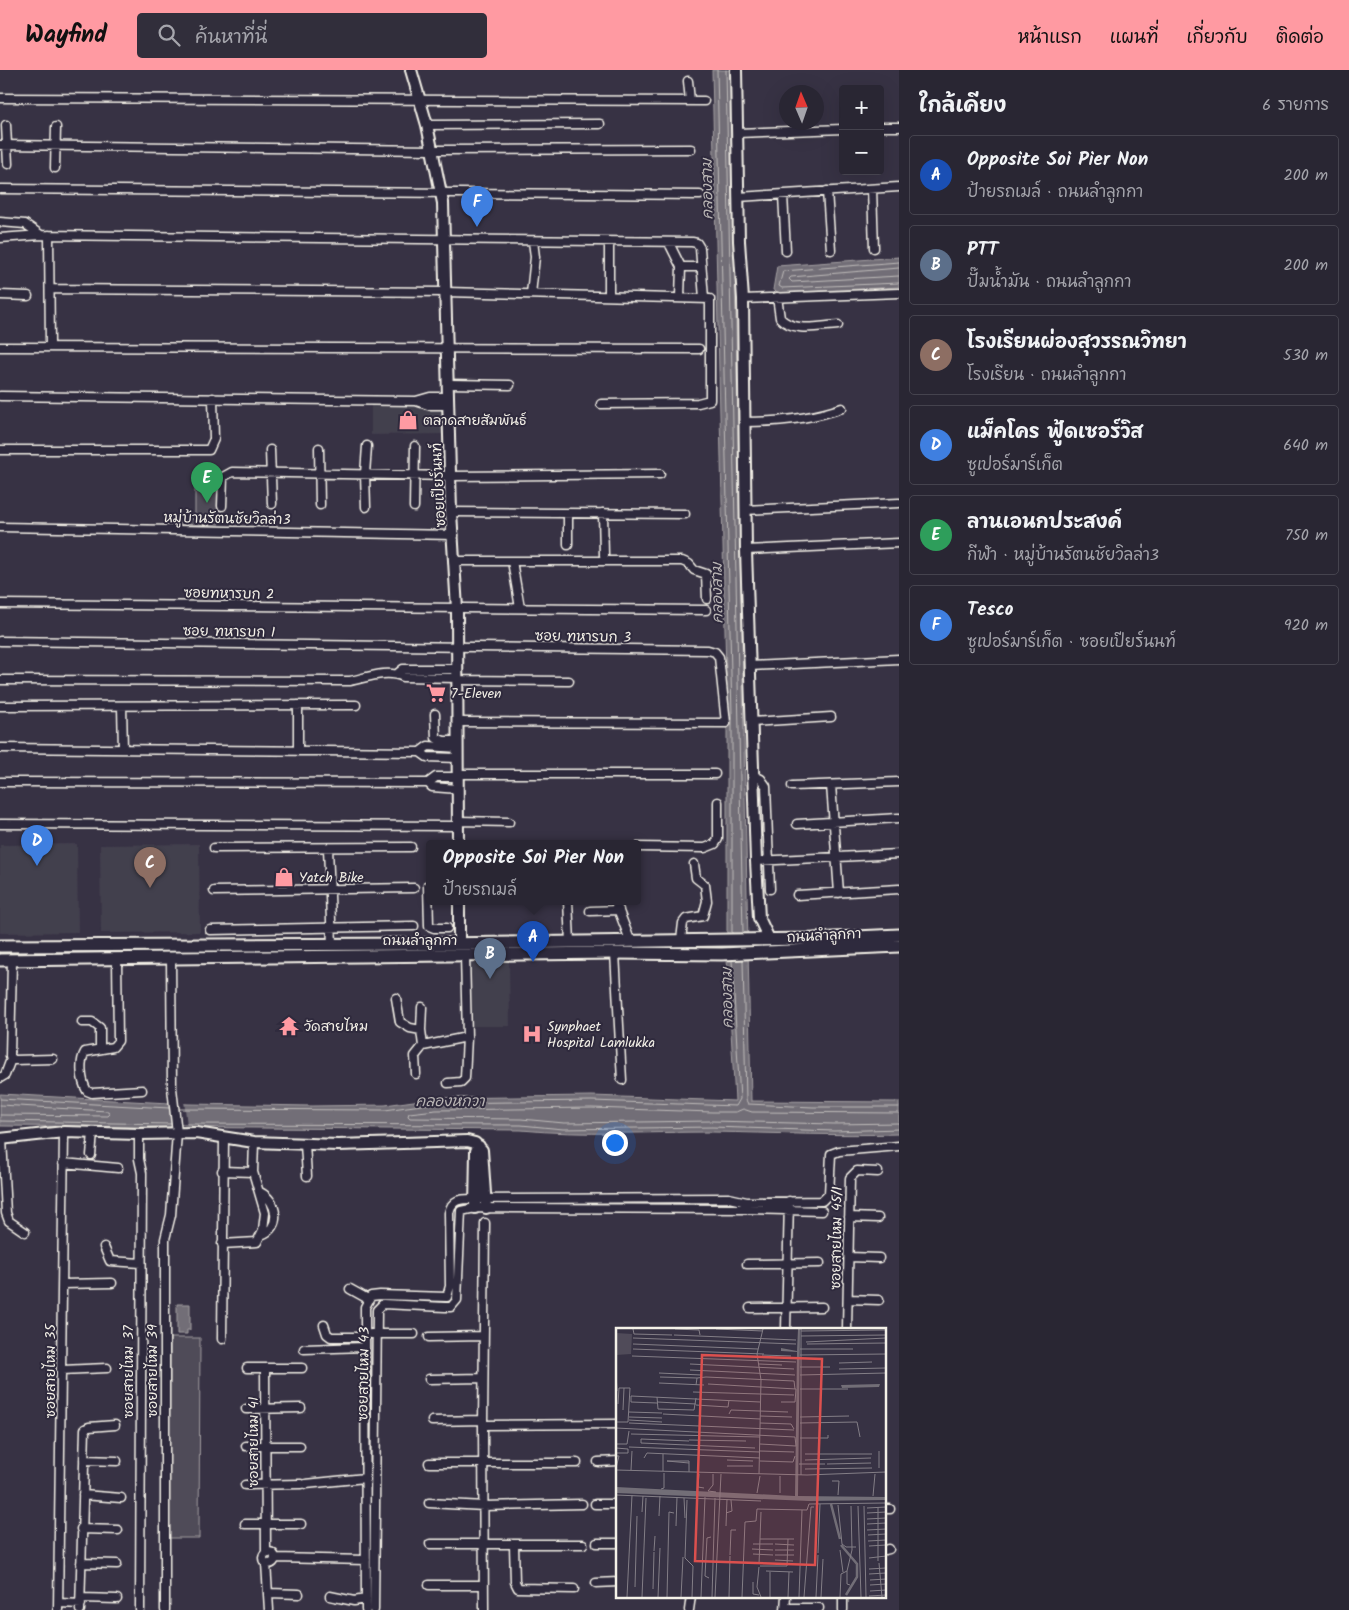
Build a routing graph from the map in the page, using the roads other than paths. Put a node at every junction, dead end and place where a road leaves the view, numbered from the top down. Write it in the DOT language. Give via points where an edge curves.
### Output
graph roads {
  1 [pos="411,70"];
  2 [pos="736,70"];
  3 [pos="688,80"];
  4 [pos="0,98"];
  5 [pos="420,100"];
  6 [pos="690,101"];
  7 [pos="704,101"];
  8 [pos="600,124"];
  9 [pos="6,125"];
  10 [pos="427,125"];
  11 [pos="56,127"];
  12 [pos="884,127"];
  13 [pos="899,127"];
  14 [pos="839,129"];
  15 [pos="738,133"];
  16 [pos="4,146"];
  17 [pos="56,146"];
  18 [pos="691,149"];
  19 [pos="433,150"];
  20 [pos="8,164"];
  21 [pos="56,168"];
  22 [pos="899,187"];
  23 [pos="0,189"];
  24 [pos="872,189"];
  25 [pos="827,191"];
  26 [pos="442,194"];
  27 [pos="700,195"];
  28 [pos="783,195"];
  29 [pos="738,197"];
  30 [pos="0,222"];
  31 [pos="45,235"];
  32 [pos="0,238"];
  33 [pos="445,240"];
  34 [pos="533,241"];
  35 [pos="609,242"];
  36 [pos="669,243"];
  37 [pos="874,248"];
  38 [pos="831,250"];
  39 [pos="786,251"];
  40 [pos="702,266"];
  41 [pos="681,267"];
  42 [pos="51,289"];
  43 [pos="446,292"];
  44 [pos="899,293"];
  45 [pos="531,294"];
  46 [pos="0,295"];
  47 [pos="28,296"];
  48 [pos="609,296"];
  49 [pos="777,297"];
  50 [pos="680,298"];
  51 [pos="704,298"];
  52 [pos="743,299"];
  53 [pos="838,325"];
  54 [pos="0,346"];
  55 [pos="50,346"];
  56 [pos="447,347"];
  57 [pos="699,349"];
  58 [pos="449,384"];
  59 [pos="510,385"];
  60 [pos="0,396"];
  61 [pos="213,398"];
  62 [pos="449,401"];
  63 [pos="601,404"];
  64 [pos="842,408"];
  65 [pos="744,422"];
  66 [pos="367,446"];
  67 [pos="415,446"];
  68 [pos="319,448"];
  69 [pos="0,450"];
  70 [pos="270,450"];
  71 [pos="320,473"];
  72 [pos="270,474"];
  73 [pos="365,474"];
  74 [pos="660,474"];
  75 [pos="414,475"];
  76 [pos="451,476"];
  77 [pos="899,503"];
  78 [pos="272,504"];
  79 [pos="320,505"];
  80 [pos="222,506"];
  81 [pos="366,507"];
  82 [pos="414,507"];
  83 [pos="745,510"];
  84 [pos="451,512"];
  85 [pos="603,513"];
  86 [pos="568,514"];
  87 [pos="685,514"];
  88 [pos="0,527"];
  89 [pos="454,535"];
  90 [pos="899,543"];
  91 [pos="568,545"];
  92 [pos="746,550"];
  93 [pos="604,555"];
  94 [pos="454,561"];
  95 [pos="512,561"];
  96 [pos="707,599"];
  97 [pos="0,604"];
  98 [pos="520,608"];
  99 [pos="457,609"];
  100 [pos="706,610"];
  101 [pos="0,640"];
  102 [pos="458,646"];
  103 [pos="899,659"];
  104 [pos="750,666"];
  105 [pos="458,676"];
  106 [pos="0,680"];
  107 [pos="569,681"];
  108 [pos="298,705"];
  109 [pos="356,705"];
  110 [pos="0,706"];
  111 [pos="122,706"];
  112 [pos="435,714"];
  113 [pos="831,717"];
  114 [pos="457,722"];
  115 [pos="752,722"];
  116 [pos="0,748"];
  117 [pos="123,749"];
  118 [pos="458,749"];
  119 [pos="298,751"];
  120 [pos="715,774"];
  121 [pos="457,775"];
  122 [pos="753,775"];
  123 [pos="0,782"];
  124 [pos="899,782"];
  125 [pos="428,783"];
  126 [pos="831,785"];
  127 [pos="792,786"];
  128 [pos="458,789"];
  129 [pos="718,802"];
  130 [pos="899,818"];
  131 [pos="509,822"];
  132 [pos="834,822"];
  133 [pos="458,823"];
  134 [pos="0,824"];
  135 [pos="797,824"];
  136 [pos="458,840"];
  137 [pos="411,847"];
  138 [pos="641,847"];
  139 [pos="214,848"];
  140 [pos="328,848"];
  141 [pos="899,854"];
  142 [pos="837,858"];
  143 [pos="769,860"];
  144 [pos="756,861"];
  145 [pos="694,864"];
  146 [pos="330,888"];
  147 [pos="414,888"];
  148 [pos="899,889"];
  149 [pos="770,890"];
  150 [pos="214,891"];
  151 [pos="840,893"];
  152 [pos="797,894"];
  153 [pos="428,905"];
  154 [pos="459,905"];
  155 [pos="568,905"];
  156 [pos="617,905"];
  157 [pos="619,910"];
  158 [pos="590,911"];
  159 [pos="414,926"];
  160 [pos="331,928"];
  161 [pos="434,928"];
  162 [pos="447,928"];
  163 [pos="210,930"];
  164 [pos="899,935"];
  165 [pos="765,939"];
  166 [pos="630,940"];
  167 [pos="681,940"];
  168 [pos="570,942"];
  169 [pos="459,943"];
  170 [pos="332,944"];
  171 [pos="435,944"];
  172 [pos="0,946"];
  173 [pos="899,946"];
  174 [pos="293,951"];
  175 [pos="615,953"];
  176 [pos="465,955"];
  177 [pos="171,958"];
  178 [pos="117,959"];
  179 [pos="0,960"];
  180 [pos="12,960"];
  181 [pos="396,998"];
  182 [pos="422,1007"];
  183 [pos="82,1022"];
  184 [pos="421,1030"];
  185 [pos="467,1037"];
  186 [pos="423,1046"];
  187 [pos="100,1049"];
  188 [pos="11,1059"];
  189 [pos="53,1059"];
  190 [pos="416,1074"];
  191 [pos="0,1078"];
  192 [pos="622,1080"];
  193 [pos="448,1083"];
  194 [pos="142,1090"];
  195 [pos="177,1131"];
  196 [pos="64,1132"];
  197 [pos="93,1133"];
  198 [pos="138,1134"];
  199 [pos="224,1137"];
  200 [pos="1,1139"];
  201 [pos="254,1142"];
  202 [pos="305,1144"];
  203 [pos="899,1146"];
  204 [pos="91,1155"];
  205 [pos="63,1163"];
  206 [pos="118,1168"];
  207 [pos="222,1171"];
  208 [pos="253,1172"];
  209 [pos="878,1172"];
  210 [pos="307,1176"];
  211 [pos="789,1201"];
  212 [pos="480,1204"];
  213 [pos="747,1206"];
  214 [pos="822,1211"];
  215 [pos="788,1212"];
  216 [pos="849,1217"];
  217 [pos="878,1218"];
  218 [pos="485,1223"];
  219 [pos="25,1232"];
  220 [pos="222,1244"];
  221 [pos="104,1247"];
  222 [pos="849,1257"];
  223 [pos="879,1258"];
  224 [pos="142,1263"];
  225 [pos="787,1263"];
  226 [pos="820,1263"];
  227 [pos="747,1264"];
  228 [pos="112,1283"];
  229 [pos="63,1284"];
  230 [pos="350,1289"];
  231 [pos="368,1299"];
  232 [pos="848,1299"];
  233 [pos="879,1300"];
  234 [pos="750,1308"];
  235 [pos="786,1308"];
  236 [pos="822,1308"];
  237 [pos="324,1325"];
  238 [pos="786,1328"];
  239 [pos="847,1328"];
  240 [pos="375,1334"];
  241 [pos="414,1334"];
  242 [pos="365,1335"];
  243 [pos="483,1336"];
  244 [pos="429,1337"];
  245 [pos="222,1339"];
  246 [pos="365,1347"];
  247 [pos="304,1349"];
  248 [pos="106,1368"];
  249 [pos="247,1368"];
  250 [pos="265,1368"];
  251 [pos="302,1368"];
  252 [pos="62,1370"];
  253 [pos="482,1378"];
  254 [pos="429,1379"];
  255 [pos="246,1408"];
  256 [pos="265,1408"];
  257 [pos="302,1408"];
  258 [pos="432,1421"];
  259 [pos="483,1423"];
  260 [pos="616,1424"];
  261 [pos="115,1425"];
  262 [pos="246,1446"];
  263 [pos="265,1446"];
  264 [pos="300,1446"];
  265 [pos="84,1460"];
  266 [pos="116,1460"];
  267 [pos="598,1462"];
  268 [pos="616,1462"];
  269 [pos="429,1463"];
  270 [pos="482,1463"];
  271 [pos="577,1463"];
  272 [pos="365,1478"];
  273 [pos="245,1484"];
  274 [pos="265,1484"];
  275 [pos="84,1495"];
  276 [pos="121,1498"];
  277 [pos="428,1503"];
  278 [pos="582,1504"];
  279 [pos="594,1504"];
  280 [pos="616,1504"];
  281 [pos="484,1506"];
  282 [pos="245,1524"];
  283 [pos="266,1524"];
  284 [pos="301,1524"];
  285 [pos="81,1530"];
  286 [pos="118,1530"];
  287 [pos="597,1543"];
  288 [pos="616,1543"];
  289 [pos="430,1544"];
  290 [pos="514,1544"];
  291 [pos="583,1544"];
  292 [pos="484,1545"];
  293 [pos="266,1553"];
  294 [pos="275,1558"];
  295 [pos="366,1560"];
  296 [pos="81,1563"];
  297 [pos="266,1563"];
  298 [pos="117,1564"];
  299 [pos="616,1582"];
  300 [pos="596,1583"];
  301 [pos="428,1585"];
  302 [pos="483,1585"];
  303 [pos="574,1589"];
  304 [pos="269,1593"];
  305 [pos="299,1594"];
  306 [pos="330,1596"];
  307 [pos="117,1599"];
  308 [pos="366,1599"];
  309 [pos="80,1604"];
  310 [pos="58,1607"];
  311 [pos="819,1608"];
  312 [pos="786,1609"];
  313 [pos="140,1610"];
  314 [pos="165,1610"];
  315 [pos="269,1610"];
  316 [pos="366,1610"];
  317 [pos="374,1610"];
  318 [pos="484,1610"];
  1 -- 5 [label="street, ซอยเปียร์นนท์"];
  2 -- 15 [label="street"];
  3 -- 6 [label="street"];
  4 -- 5 [label="street"];
  5 -- 6 [label="street"];
  5 -- 10 [label="street, ซอยเปียร์นนท์"];
  6 -- 7 [label="street"];
  8 -- 10 [label="street"];
  9 -- 16 [label="street"];
  10 -- 19 [label="street, ซอยเปียร์นนท์"];
  11 -- 17 [label="street"];
  12 -- 13 [label="street"];
  14 -- 15 [label="street"];
  15 -- 29 [label="street"];
  16 -- 17 [label="street"];
  16 -- 20 [label="street"];
  17 -- 19 [label="street"];
  17 -- 21 [label="street"];
  18 -- 19 [label="street"];
  19 -- 26 [label="street, ซอยเปียร์นนท์"];
  22 -- 24 [label="street"];
  23 -- 26 [label="street"];
  24 -- 25 [label="street"];
  24 -- 37 [label="street"];
  25 -- 28 [label="street"];
  25 -- 38 [label="street"];
  26 -- 27 [label="street"];
  26 -- 33 [label="street, ซอยเปียร์นนท์"];
  28 -- 29 [label="street"];
  28 -- 39 [label="street"];
  29 -- 52 [label="street"];
  30 -- 31 [label="street" via="25,224"];
  31 -- 32 [label="street"];
  31 -- 33 [label="street"];
  31 -- 42 [label="street"];
  33 -- 34 [label="street"];
  33 -- 43 [label="street, ซอยเปียร์นนท์"];
  34 -- 35 [label="street"];
  34 -- 45 [label="street" via="535,256"];
  35 -- 36 [label="street"];
  35 -- 48 [label="street"];
  36 -- 40 [label="street" via="697,243"];
  36 -- 41 [label="street"];
  40 -- 41 [label="street"];
  40 -- 51 [label="street"];
  41 -- 50 [label="street"];
  42 -- 43 [label="street"];
  42 -- 55 [label="street"];
  43 -- 45 [label="street"];
  43 -- 56 [label="street, ซอยเปียร์นนท์"];
  44 -- 49 [label="street"];
  45 -- 48 [label="street"];
  46 -- 47 [label="street"];
  48 -- 50 [label="street"];
  49 -- 52 [label="street"];
  49 -- 53 [label="street" via="780,318 790,325"];
  50 -- 51 [label="street"];
  51 -- 63 [label="street" via="710,299 710,400 698,403"];
  52 -- 65 [label="street"];
  54 -- 55 [label="street"];
  55 -- 56 [label="street"];
  56 -- 57 [label="street"];
  56 -- 58 [label="street, ซอยเปียร์นนท์"];
  58 -- 59 [label="street"];
  58 -- 62 [label="street, ซอยเปียร์นนท์"];
  60 -- 61 [label="street"];
  61 -- 62 [label="street" via="416,401 428,405"];
  61 -- 69 [label="street" via="214,439 209,450"];
  62 -- 76 [label="street, ซอยเปียร์นนท์"];
  64 -- 65 [label="street" via="801,418"];
  65 -- 83 [label="street"];
  66 -- 73 [label="street"];
  67 -- 75 [label="street"];
  68 -- 71 [label="street"];
  70 -- 72 [label="street"];
  71 -- 72 [label="street"];
  71 -- 73 [label="street"];
  71 -- 79 [label="street"];
  72 -- 78 [label="street"];
  72 -- 80 [label="street" via="226,474 222,480"];
  73 -- 75 [label="street"];
  73 -- 81 [label="street"];
  74 -- 76 [label="street"];
  75 -- 76 [label="street"];
  75 -- 82 [label="street"];
  76 -- 84 [label="street, ซอยเปียร์นนท์"];
  77 -- 83 [label="street"];
  83 -- 92 [label="street"];
  84 -- 86 [label="street"];
  84 -- 89 [label="street, ซอยเปียร์นนท์"];
  85 -- 86 [label="street"];
  85 -- 87 [label="street"];
  85 -- 93 [label="street"];
  86 -- 91 [label="street"];
  88 -- 89 [label="street, หมู่บ้านรัตนชัยวิลล่า3"];
  89 -- 94 [label="street, ซอยเปียร์นนท์"];
  90 -- 92 [label="street"];
  92 -- 104 [label="street"];
  94 -- 95 [label="street"];
  94 -- 99 [label="street, ซอยเปียร์นนท์"];
  95 -- 96 [label="street" via="682,562 706,574"];
  95 -- 98 [label="street"];
  97 -- 99 [label="street, ซอยทหารบก 2"];
  98 -- 99 [label="street, ซอยทหารบก 2"];
  98 -- 100 [label="street, ซอยทหารบก 2"];
  99 -- 102 [label="street, ซอยเปียร์นนท์"];
  101 -- 102 [label="street, ซอย ทหารบก 1"];
  102 -- 105 [label="street, ซอยเปียร์นนท์"];
  102 -- 114 [label="street, ซอย ทหารบก 3" via="715,652 719,657 726,724"];
  103 -- 104 [label="street"];
  104 -- 115 [label="street"];
  105 -- 106 [label="street" via="383,674 350,682"];
  105 -- 107 [label="street"];
  105 -- 114 [label="street, ซอยเปียร์นนท์"];
  108 -- 109 [label="street"];
  108 -- 111 [label="street"];
  108 -- 119 [label="street"];
  110 -- 111 [label="street"];
  111 -- 117 [label="street"];
  112 -- 118 [label="street" via="436,738"];
  113 -- 115 [label="street"];
  114 -- 118 [label="street, ซอยเปียร์นนท์"];
  115 -- 122 [label="street"];
  116 -- 117 [label="street"];
  117 -- 119 [label="street"];
  118 -- 119 [label="street" via="428,757 420,752"];
  118 -- 121 [label="street, ซอยเปียร์นนท์"];
  120 -- 121 [label="street"];
  121 -- 125 [label="street" via="436,777"];
  121 -- 128 [label="street, ซอยเปียร์นนท์"];
  122 -- 143 [label="street" via="766,786"];
  122 -- 144 [label="street"];
  123 -- 125 [label="street"];
  124 -- 126 [label="street"];
  125 -- 128 [label="street" via="432,787"];
  126 -- 127 [label="street"];
  126 -- 132 [label="street"];
  128 -- 133 [label="street, ซอยเปียร์นนท์"];
  129 -- 138 [label="street" via="718,839 715,844 705,848"];
  130 -- 132 [label="street"];
  131 -- 133 [label="street"];
  132 -- 135 [label="street"];
  132 -- 142 [label="street"];
  133 -- 134 [label="street"];
  133 -- 136 [label="street, ซอยเปียร์นนท์"];
  137 -- 140 [label="street"];
  139 -- 140 [label="street"];
  140 -- 146 [label="street"];
  141 -- 142 [label="street"];
  142 -- 143 [label="street"];
  142 -- 151 [label="street"];
  143 -- 144 [label="street"];
  143 -- 149 [label="street"];
  144 -- 165 [label="street" via="759,918"];
  145 -- 167 [label="street" via="696,878 705,886 705,912 702,916 686,919"];
  146 -- 147 [label="street"];
  146 -- 150 [label="street"];
  146 -- 160 [label="street"];
  148 -- 151 [label="street"];
  151 -- 152 [label="street"];
  153 -- 161 [label="street" via="428,923"];
  154 -- 169 [label="street"];
  155 -- 168 [label="street"];
  156 -- 157 [label="street"];
  157 -- 158 [label="street"];
  157 -- 166 [label="street"];
  159 -- 160 [label="street"];
  160 -- 163 [label="street"];
  160 -- 170 [label="street"];
  161 -- 162 [label="street"];
  161 -- 171 [label="street"];
  164 -- 165 [label="main road, ถนนลำลูกกา"];
  165 -- 167 [label="main road, ถนนลำลูกกา"];
  166 -- 167 [label="main road, ถนนลำลูกกา"];
  166 -- 168 [label="main road, ถนนลำลูกกา"];
  168 -- 169 [label="main road, ถนนลำลูกกา"];
  169 -- 171 [label="main road, ถนนลำลูกกา"];
  170 -- 171 [label="main road, ถนนลำลูกกา"];
  170 -- 174 [label="main road, ถนนลำลูกกา"];
  172 -- 174 [label="main road, ถนนลำลูกกา"];
  173 -- 175 [label="main road, ถนนลำลูกกา" via="722,954"];
  174 -- 176 [label="main road, ถนนลำลูกกา"];
  174 -- 177 [label="main road, ถนนลำลูกกา"];
  175 -- 176 [label="main road, ถนนลำลูกกา"];
  175 -- 192 [label="street"];
  176 -- 185 [label="street"];
  177 -- 178 [label="main road, ถนนลำลูกกา"];
  177 -- 195 [label="street, ซอยสายไหม 39" via="172,1088"];
  178 -- 180 [label="main road, ถนนลำลูกกา"];
  178 -- 187 [label="street" via="118,1041 113,1047"];
  179 -- 180 [label="main road, ถนนลำลูกกา"];
  180 -- 188 [label="street"];
  181 -- 184 [label="street" via="400,1022"];
  182 -- 184 [label="street"];
  183 -- 187 [label="street" via="92,1022 100,1028"];
  184 -- 186 [label="street"];
  185 -- 186 [label="street"];
  185 -- 193 [label="street" via="464,1082"];
  186 -- 190 [label="street" via="415,1056"];
  187 -- 194 [label="street" via="88,1050 82,1056 83,1082 87,1091"];
  188 -- 189 [label="street"];
  188 -- 191 [label="street" via="5,1076"];
  195 -- 198 [label="street"];
  195 -- 199 [label="street"];
  195 -- 314 [label="street, ซอยสายไหม 39" via="171,1215 165,1238"];
  196 -- 197 [label="street"];
  196 -- 200 [label="street"];
  196 -- 205 [label="street, ซอยสายไหม 35"];
  197 -- 198 [label="street"];
  197 -- 204 [label="street"];
  198 -- 224 [label="street, ซอยสายไหม 37" via="142,1173"];
  199 -- 201 [label="street"];
  199 -- 207 [label="street"];
  200 -- 219 [label="street" via="6,1212 10,1221"];
  201 -- 202 [label="street"];
  201 -- 208 [label="street"];
  202 -- 210 [label="street"];
  202 -- 212 [label="street" via="467,1141 479,1146 476,1152"];
  203 -- 211 [label="street" via="834,1152 830,1156 827,1198"];
  205 -- 206 [label="street"];
  205 -- 229 [label="street, ซอยสายไหม 35"];
  207 -- 208 [label="street"];
  207 -- 220 [label="street"];
  208 -- 220 [label="street" via="265,1213 261,1235 256,1242"];
  209 -- 216 [label="street, ซอยสายไหม 45/1" via="857,1171 852,1174"];
  211 -- 213 [label="street"];
  211 -- 215 [label="street"];
  212 -- 213 [label="street"];
  212 -- 213 [label="street" via="729,1198"];
  212 -- 231 [label="street" via="460,1200 450,1206 450,1286 447,1297 380,1295"];
  212 -- 240 [label="street, ซอยสายไหม 43" via="461,1211 459,1215 457,1300 454,1304 446,1307 383,1304 377,1310"];
  213 -- 215 [label="street"];
  214 -- 215 [label="street"];
  215 -- 225 [label="street"];
  216 -- 217 [label="street"];
  216 -- 222 [label="street, ซอยสายไหม 45/1"];
  218 -- 243 [label="street"];
  220 -- 245 [label="street"];
  221 -- 224 [label="street" via="110,1261"];
  222 -- 223 [label="street"];
  222 -- 232 [label="street, ซอยสายไหม 45/1"];
  224 -- 313 [label="street, ซอยสายไหม 37"];
  225 -- 226 [label="street"];
  225 -- 227 [label="street"];
  225 -- 235 [label="street"];
  228 -- 229 [label="street"];
  229 -- 252 [label="street, ซอยสายไหม 35"];
  230 -- 231 [label="street"];
  231 -- 242 [label="street"];
  232 -- 233 [label="street"];
  232 -- 239 [label="street, ซอยสายไหม 45/1"];
  234 -- 235 [label="street"];
  235 -- 236 [label="street"];
  235 -- 238 [label="street"];
  237 -- 242 [label="street" via="331,1337"];
  240 -- 241 [label="street"];
  240 -- 242 [label="street"];
  240 -- 317 [label="street, ซอยสายไหม 43"];
  242 -- 246 [label="street"];
  243 -- 244 [label="street"];
  243 -- 253 [label="street"];
  246 -- 247 [label="street"];
  246 -- 272 [label="street"];
  248 -- 252 [label="street"];
  249 -- 250 [label="street"];
  250 -- 251 [label="street"];
  250 -- 256 [label="street, ซอยสายไหม 41"];
  252 -- 310 [label="street, ซอยสายไหม 35"];
  253 -- 254 [label="street"];
  253 -- 259 [label="street"];
  255 -- 256 [label="street"];
  256 -- 257 [label="street"];
  256 -- 263 [label="street, ซอยสายไหม 41"];
  258 -- 259 [label="street"];
  259 -- 260 [label="street"];
  259 -- 270 [label="street"];
  261 -- 265 [label="street" via="86,1427"];
  262 -- 263 [label="street"];
  263 -- 264 [label="street"];
  263 -- 274 [label="street, ซอยสายไหม 41"];
  265 -- 266 [label="street"];
  265 -- 275 [label="street"];
  267 -- 268 [label="street"];
  269 -- 270 [label="street"];
  270 -- 271 [label="street"];
  270 -- 281 [label="street"];
  272 -- 274 [label="street"];
  272 -- 295 [label="street"];
  273 -- 274 [label="street"];
  274 -- 283 [label="street, ซอยสายไหม 41"];
  275 -- 276 [label="street"];
  275 -- 285 [label="street"];
  277 -- 281 [label="street"];
  278 -- 281 [label="street"];
  279 -- 280 [label="street"];
  281 -- 292 [label="street"];
  282 -- 283 [label="street"];
  283 -- 284 [label="street"];
  283 -- 293 [label="street, ซอยสายไหม 41"];
  285 -- 286 [label="street"];
  285 -- 296 [label="street"];
  287 -- 288 [label="street"];
  289 -- 292 [label="street"];
  290 -- 291 [label="street"];
  290 -- 292 [label="street"];
  290 -- 303 [label="street" via="518,1588"];
  292 -- 302 [label="street"];
  293 -- 294 [label="street" via="272,1552"];
  293 -- 297 [label="street" via="263,1558"];
  294 -- 295 [label="street"];
  294 -- 297 [label="street" via="272,1563"];
  295 -- 308 [label="street"];
  296 -- 298 [label="street"];
  296 -- 309 [label="street"];
  297 -- 304 [label="street"];
  299 -- 300 [label="street"];
  301 -- 302 [label="street"];
  302 -- 318 [label="street"];
  304 -- 305 [label="street"];
  304 -- 315 [label="street"];
  306 -- 308 [label="street" via="354,1601"];
  307 -- 309 [label="street"];
  308 -- 316 [label="street"];
  309 -- 310 [label="street"];
  311 -- 312 [label="street"];
}
